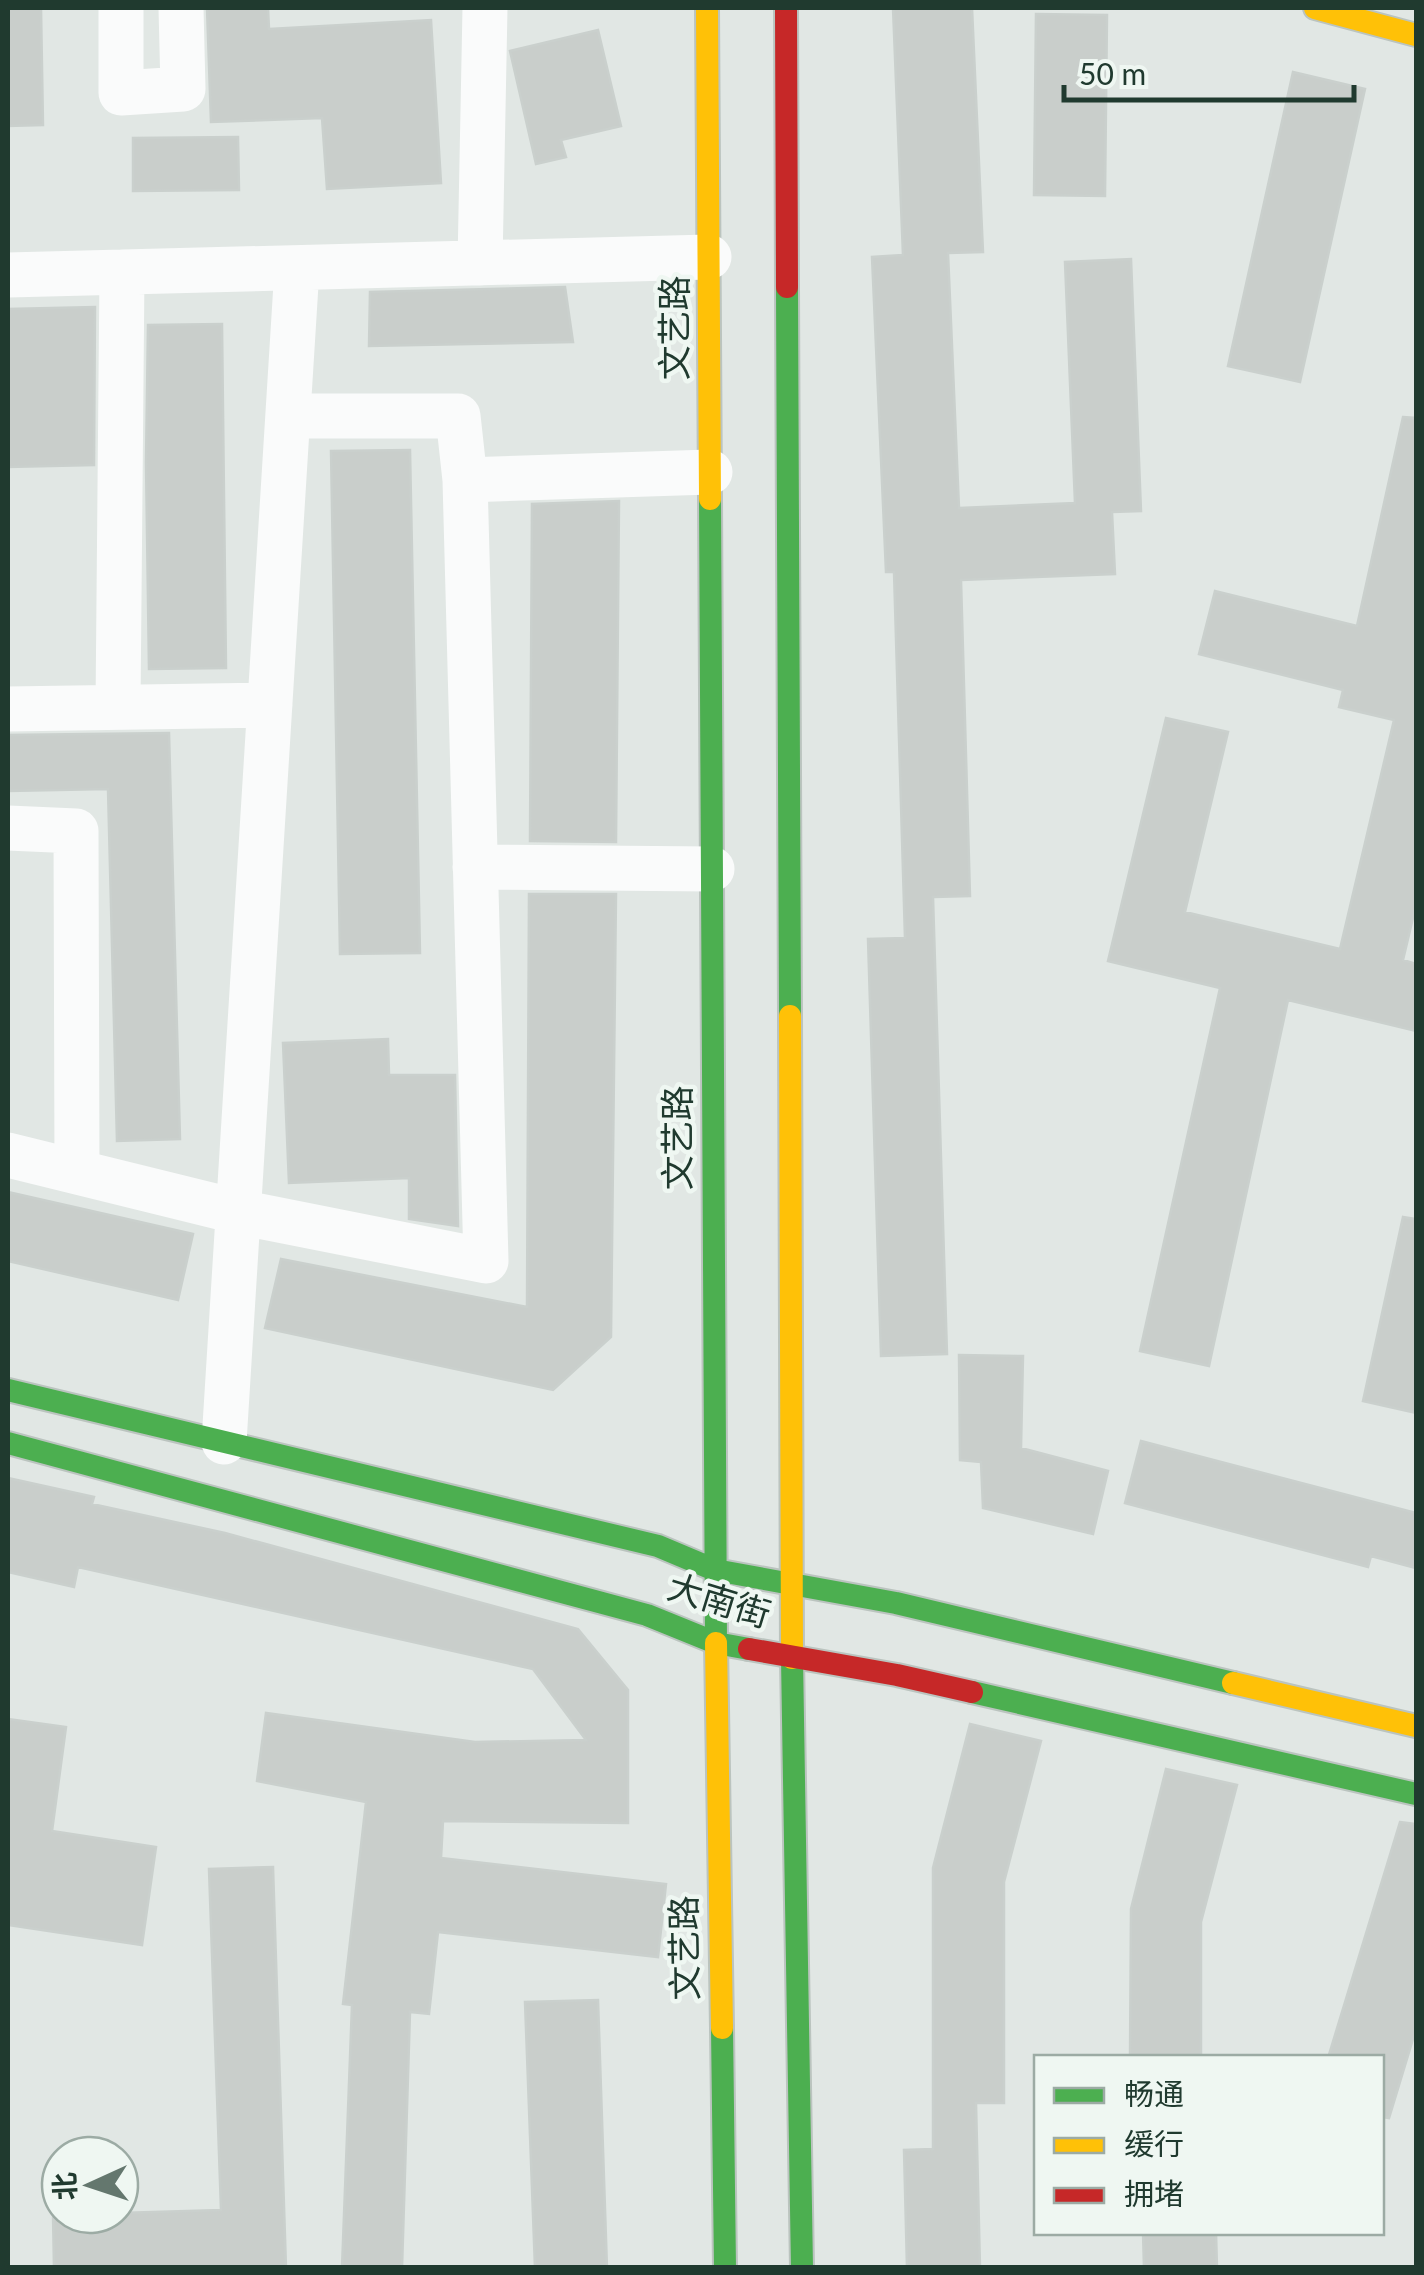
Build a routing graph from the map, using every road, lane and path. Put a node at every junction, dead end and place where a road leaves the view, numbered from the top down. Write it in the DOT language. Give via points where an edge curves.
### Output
graph roads {
  1 [pos="121,8"];
  2 [pos="181,8"];
  3 [pos="486,8"];
  4 [pos="706,8"];
  5 [pos="786,8"];
  6 [pos="1315,8"];
  7 [pos="1416,36"];
  8 [pos="709,257"];
  9 [pos="480,263"];
  10 [pos="297,268"];
  11 [pos="122,272"];
  12 [pos="8,276"];
  13 [pos="288,416"];
  14 [pos="710,472"];
  15 [pos="465,480"];
  16 [pos="270,705"];
  17 [pos="118,707"];
  18 [pos="8,709"];
  19 [pos="8,828"];
  20 [pos="476,867"];
  21 [pos="712,869"];
  22 [pos="8,1155"];
  23 [pos="78,1172"];
  24 [pos="238,1212"];
  25 [pos="8,1390"];
  26 [pos="224,1442"];
  27 [pos="8,1443"];
  28 [pos="715,1570"];
  29 [pos="792,1585"];
  30 [pos="716,1643"];
  31 [pos="792,1658"];
  32 [pos="1416,1726"];
  33 [pos="1416,1794"];
  34 [pos="725,2268"];
  35 [pos="802,2268"];
  1 -- 2 [label="street" via="121,93 183,90"];
  3 -- 9 [label="street"];
  4 -- 8 [label="main road, 文艺路"];
  5 -- 29 [label="main road"];
  6 -- 7 [label="main road"];
  8 -- 9 [label="street"];
  8 -- 14 [label="main road, 文艺路"];
  9 -- 10 [label="street"];
  10 -- 11 [label="street"];
  10 -- 13 [label="street"];
  11 -- 12 [label="street"];
  11 -- 17 [label="street"];
  13 -- 15 [label="street" via="458,416"];
  13 -- 16 [label="street"];
  14 -- 15 [label="street"];
  14 -- 21 [label="main road, 文艺路"];
  15 -- 20 [label="street"];
  16 -- 17 [label="street"];
  16 -- 24 [label="street"];
  17 -- 18 [label="street"];
  19 -- 23 [label="street" via="76,830"];
  20 -- 21 [label="street"];
  20 -- 24 [label="street" via="486,1261"];
  21 -- 28 [label="main road, 文艺路"];
  22 -- 23 [label="street"];
  23 -- 24 [label="street"];
  24 -- 26 [label="street"];
  25 -- 26 [label="main road, 大南街"];
  26 -- 28 [label="main road, 大南街" via="658,1546"];
  27 -- 30 [label="main road, 大南街" via="647,1615"];
  28 -- 29 [label="main road, 大南街"];
  28 -- 30 [label="main road, 文艺路"];
  29 -- 31 [label="main road"];
  29 -- 32 [label="main road, 大南街" via="896,1603"];
  30 -- 31 [label="main road, 大南街"];
  30 -- 34 [label="main road, 文艺路"];
  31 -- 33 [label="main road, 大南街"];
  31 -- 35 [label="main road"];
}
